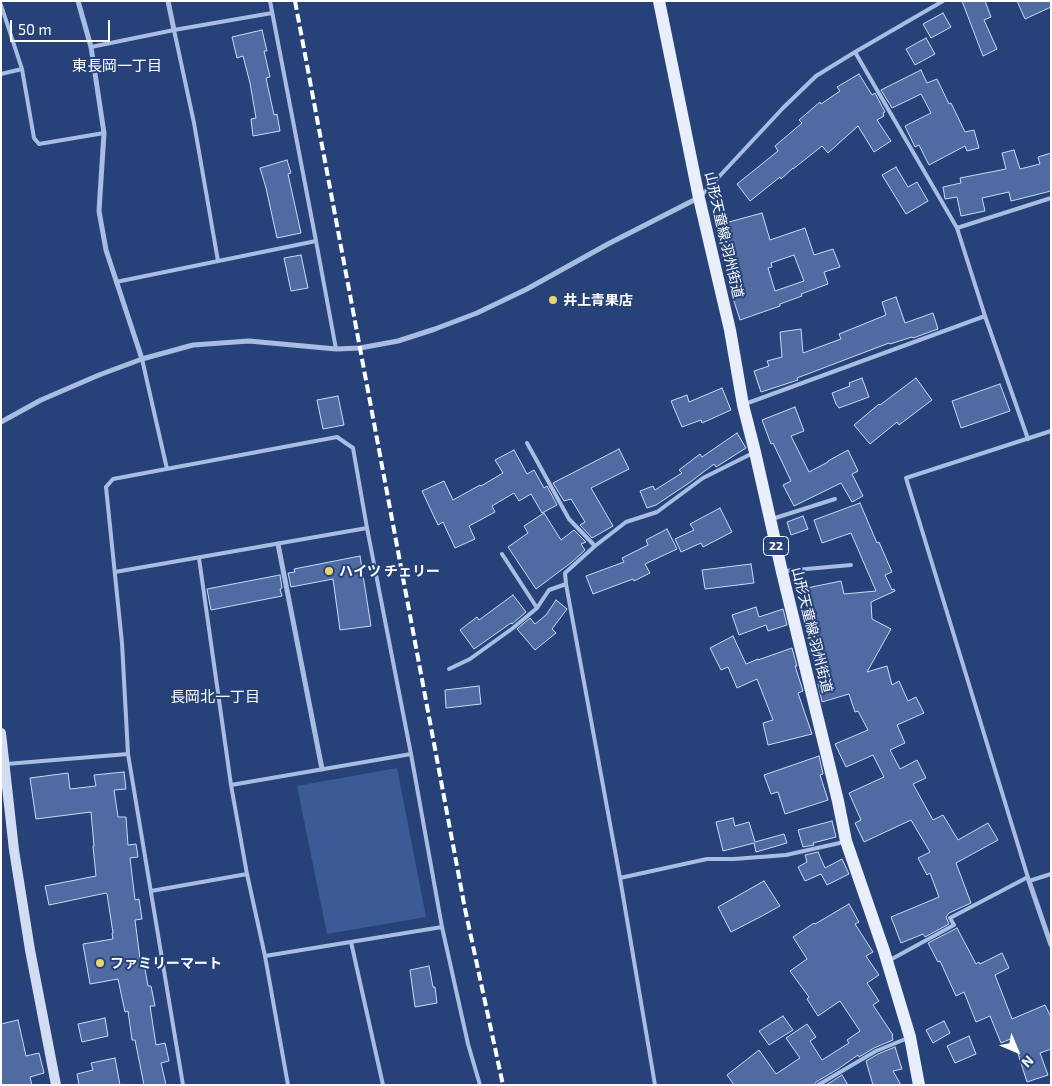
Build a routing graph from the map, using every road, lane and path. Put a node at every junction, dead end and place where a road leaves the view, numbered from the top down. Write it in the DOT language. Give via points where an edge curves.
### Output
graph roads {
  1 [pos="78,1"];
  2 [pos="168,1"];
  3 [pos="270,1"];
  4 [pos="659,1"];
  5 [pos="943,1"];
  6 [pos="1,5"];
  7 [pos="272,13"];
  8 [pos="174,30"];
  9 [pos="91,47"];
  10 [pos="855,52"];
  11 [pos="22,69"];
  12 [pos="1,74"];
  13 [pos="104,133"];
  14 [pos="700,198"];
  15 [pos="1051,198"];
  16 [pos="957,228"];
  17 [pos="316,241"];
  18 [pos="218,261"];
  19 [pos="116,282"];
  20 [pos="985,316"];
  21 [pos="336,349"];
  22 [pos="142,359"];
  23 [pos="742,405"];
  24 [pos="1,422"];
  25 [pos="1051,432"];
  26 [pos="1028,439"];
  27 [pos="527,443"];
  28 [pos="755,452"];
  29 [pos="167,469"];
  30 [pos="835,499"];
  31 [pos="770,520"];
  32 [pos="367,528"];
  33 [pos="278,544"];
  34 [pos="595,546"];
  35 [pos="502,554"];
  36 [pos="199,558"];
  37 [pos="851,565"];
  38 [pos="115,572"];
  39 [pos="782,572"];
  40 [pos="566,584"];
  41 [pos="537,608"];
  42 [pos="449,669"];
  43 [pos="1,733"];
  44 [pos="128,754"];
  45 [pos="411,754"];
  46 [pos="2,764"];
  47 [pos="322,770"];
  48 [pos="231,785"];
  49 [pos="846,841"];
  50 [pos="247,874"];
  51 [pos="1051,874"];
  52 [pos="620,878"];
  53 [pos="1029,879"];
  54 [pos="151,891"];
  55 [pos="442,928"];
  56 [pos="351,942"];
  57 [pos="1051,945"];
  58 [pos="264,956"];
  59 [pos="888,962"];
  60 [pos="910,1037"];
  61 [pos="56,1085"];
  62 [pos="183,1085"];
  63 [pos="288,1085"];
  64 [pos="383,1085"];
  65 [pos="480,1085"];
  66 [pos="655,1085"];
  67 [pos="818,1085"];
  68 [pos="919,1085"];
  1 -- 9 [label="street"];
  2 -- 8 [label="street"];
  3 -- 7 [label="lane"];
  4 -- 14 [label="main road, 山形天童線;羽州街道 / 22"];
  5 -- 10 [label="lane"];
  6 -- 11 [label="lane"];
  7 -- 8 [label="lane"];
  7 -- 17 [label="lane"];
  8 -- 9 [label="lane"];
  8 -- 18 [label="lane"];
  9 -- 13 [label="street"];
  10 -- 14 [label="lane" via="816,76"];
  10 -- 16 [label="lane"];
  11 -- 12 [label="lane"];
  11 -- 13 [label="lane" via="34,138 39,144"];
  13 -- 19 [label="street" via="99,212"];
  14 -- 21 [label="street" via="478,312 398,341"];
  14 -- 23 [label="main road, 山形天童線;羽州街道 / 22" via="730,330"];
  15 -- 16 [label="lane"];
  16 -- 20 [label="lane"];
  17 -- 18 [label="lane"];
  17 -- 21 [label="lane"];
  18 -- 19 [label="lane"];
  19 -- 22 [label="street"];
  20 -- 23 [label="lane"];
  20 -- 26 [label="lane"];
  21 -- 22 [label="street" via="249,341 194,345"];
  22 -- 24 [label="street" via="41,400"];
  22 -- 29 [label="lane"];
  23 -- 28 [label="main road, 山形天童線;羽州街道 / 22"];
  25 -- 26 [label="lane"];
  26 -- 53 [label="lane" via="906,478"];
  27 -- 34 [label="lane" via="569,520"];
  28 -- 31 [label="main road, 山形天童線;羽州街道 / 22"];
  28 -- 34 [label="lane" via="703,478 657,512 626,522"];
  29 -- 32 [label="lane" via="337,437 353,448"];
  29 -- 38 [label="lane" via="113,479 106,487"];
  30 -- 31 [label="lane"];
  31 -- 39 [label="main road, 山形天童線;羽州街道 / 22"];
  32 -- 33 [label="lane"];
  32 -- 45 [label="lane"];
  33 -- 36 [label="lane"];
  33 -- 47 [label="street"];
  34 -- 40 [label="lane" via="565,573"];
  35 -- 41 [label="lane"];
  36 -- 38 [label="lane"];
  36 -- 48 [label="lane"];
  37 -- 39 [label="lane"];
  38 -- 44 [label="lane"];
  39 -- 49 [label="main road, 山形天童線;羽州街道 / 22"];
  40 -- 41 [label="lane" via="549,590"];
  40 -- 52 [label="lane"];
  41 -- 42 [label="lane" via="470,659"];
  43 -- 46 [label="street"];
  44 -- 46 [label="lane"];
  44 -- 54 [label="lane"];
  45 -- 47 [label="lane"];
  45 -- 55 [label="lane"];
  46 -- 61 [label="street" via="30,950"];
  47 -- 48 [label="lane"];
  48 -- 50 [label="lane"];
  49 -- 52 [label="lane" via="786,855 707,859"];
  49 -- 59 [label="main road, 山形天童線;羽州街道 / 22"];
  50 -- 54 [label="lane"];
  50 -- 58 [label="lane"];
  51 -- 53 [label="lane"];
  52 -- 66 [label="lane"];
  53 -- 57 [label="street"];
  53 -- 59 [label="lane" via="950,918 954,925"];
  54 -- 62 [label="lane"];
  55 -- 56 [label="lane"];
  55 -- 65 [label="lane"];
  56 -- 58 [label="lane"];
  56 -- 64 [label="lane"];
  58 -- 63 [label="lane"];
  59 -- 60 [label="main road, 山形天童線;羽州街道 / 22"];
  60 -- 67 [label="lane" via="876,1051"];
  60 -- 68 [label="main road, 山形天童線;羽州街道 / 22"];
}
